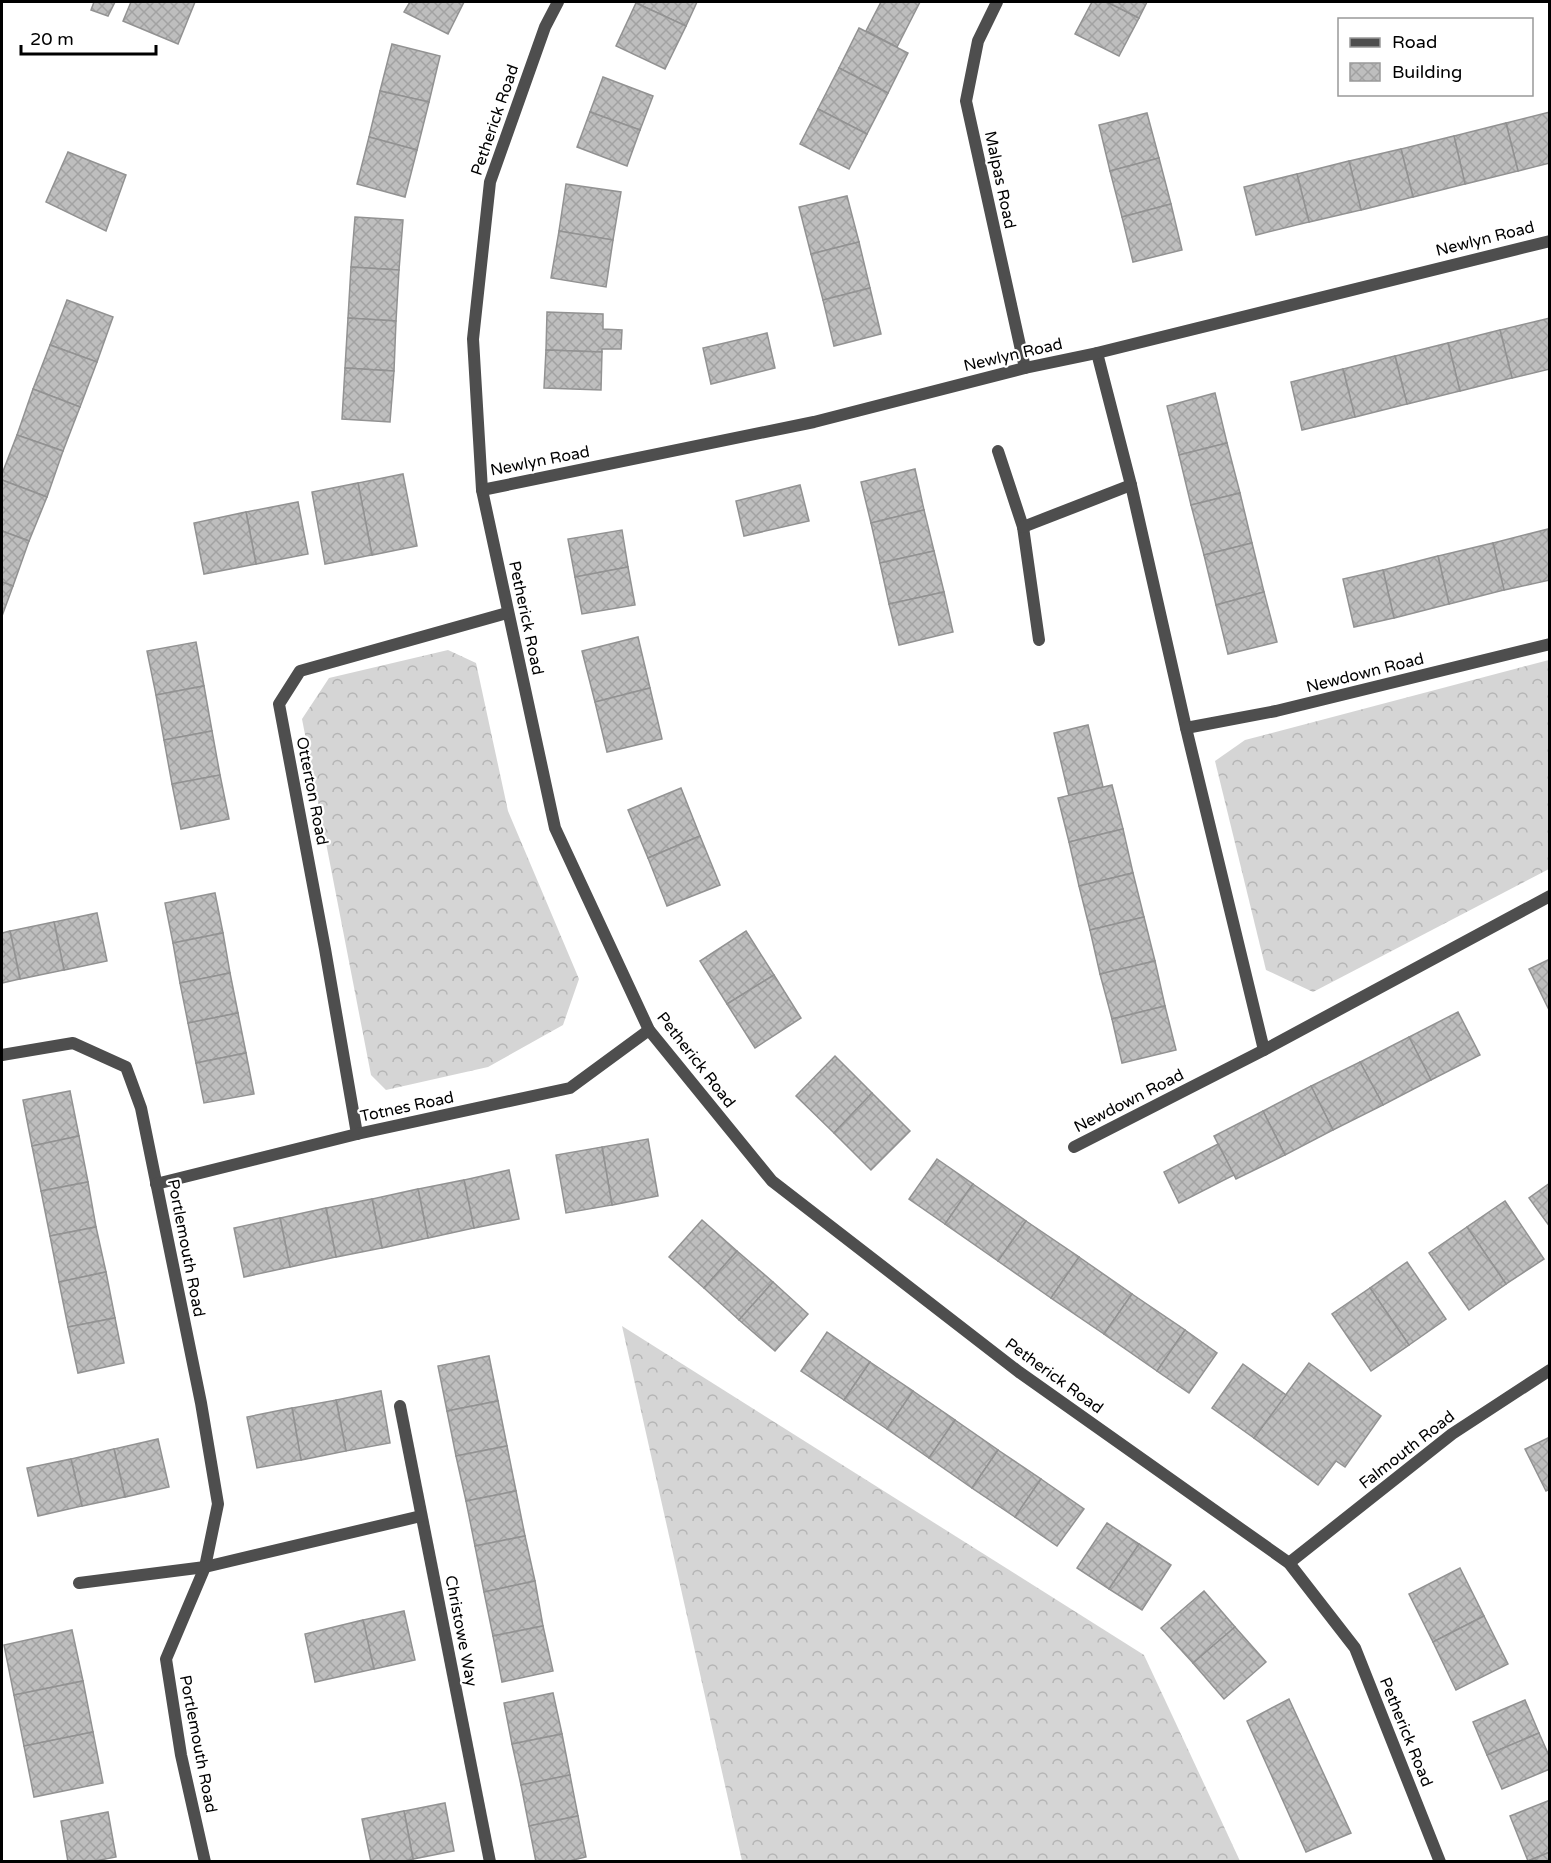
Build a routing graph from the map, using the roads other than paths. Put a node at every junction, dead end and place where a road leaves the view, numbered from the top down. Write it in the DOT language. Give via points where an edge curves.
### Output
graph roads {
  1 [pos="558,2"];
  2 [pos="997,2"];
  3 [pos="1550,241"];
  4 [pos="1096,353"];
  5 [pos="1025,368"];
  6 [pos="998,451"];
  7 [pos="1131,485"];
  8 [pos="482,490"];
  9 [pos="1023,527"];
  10 [pos="507,613"];
  11 [pos="1039,639"];
  12 [pos="1550,644"];
  13 [pos="1186,728"];
  14 [pos="1550,896"];
  15 [pos="649,1030"];
  16 [pos="1264,1050"];
  17 [pos="2,1055"];
  18 [pos="357,1134"];
  19 [pos="1074,1147"];
  20 [pos="156,1184"];
  21 [pos="1550,1370"];
  22 [pos="400,1406"];
  23 [pos="421,1516"];
  24 [pos="1289,1563"];
  25 [pos="205,1567"];
  26 [pos="79,1583"];
  27 [pos="205,1862"];
  28 [pos="490,1862"];
  29 [pos="1440,1862"];
  1 -- 8 [label="street, Petherick Road" via="545,27 490,182 473,339"];
  2 -- 5 [label="street, Malpas Road" via="978,40 966,101"];
  3 -- 4 [label="street, Newlyn Road"];
  4 -- 5 [label="street, Newlyn Road"];
  4 -- 7 [label="street"];
  5 -- 8 [label="street, Newlyn Road" via="814,422"];
  6 -- 9 [label="street"];
  7 -- 9 [label="street"];
  7 -- 13 [label="street"];
  8 -- 10 [label="street, Petherick Road"];
  9 -- 11 [label="street"];
  10 -- 15 [label="street, Petherick Road" via="555,828"];
  10 -- 18 [label="street, Otterton Road" via="300,671 279,704"];
  12 -- 13 [label="street, Newdown Road" via="1276,711"];
  13 -- 16 [label="street"];
  14 -- 16 [label="street, Newdown Road"];
  15 -- 18 [label="street, Totnes Road" via="570,1088"];
  15 -- 24 [label="street, Petherick Road" via="772,1181 1019,1372"];
  16 -- 19 [label="street, Newdown Road"];
  17 -- 20 [label="street, Portlemouth Road" via="73,1042 126,1067 141,1108"];
  18 -- 20 [label="street, Totnes Road"];
  20 -- 25 [label="street, Portlemouth Road" via="218,1504"];
  21 -- 24 [label="street, Falmouth Road" via="1452,1434"];
  22 -- 23 [label="street, Christowe Way"];
  23 -- 25 [label="street"];
  23 -- 28 [label="street, Christowe Way"];
  24 -- 29 [label="street, Petherick Road" via="1355,1648"];
  25 -- 26 [label="street"];
  25 -- 27 [label="street, Portlemouth Road" via="166,1659 181,1755"];
}
